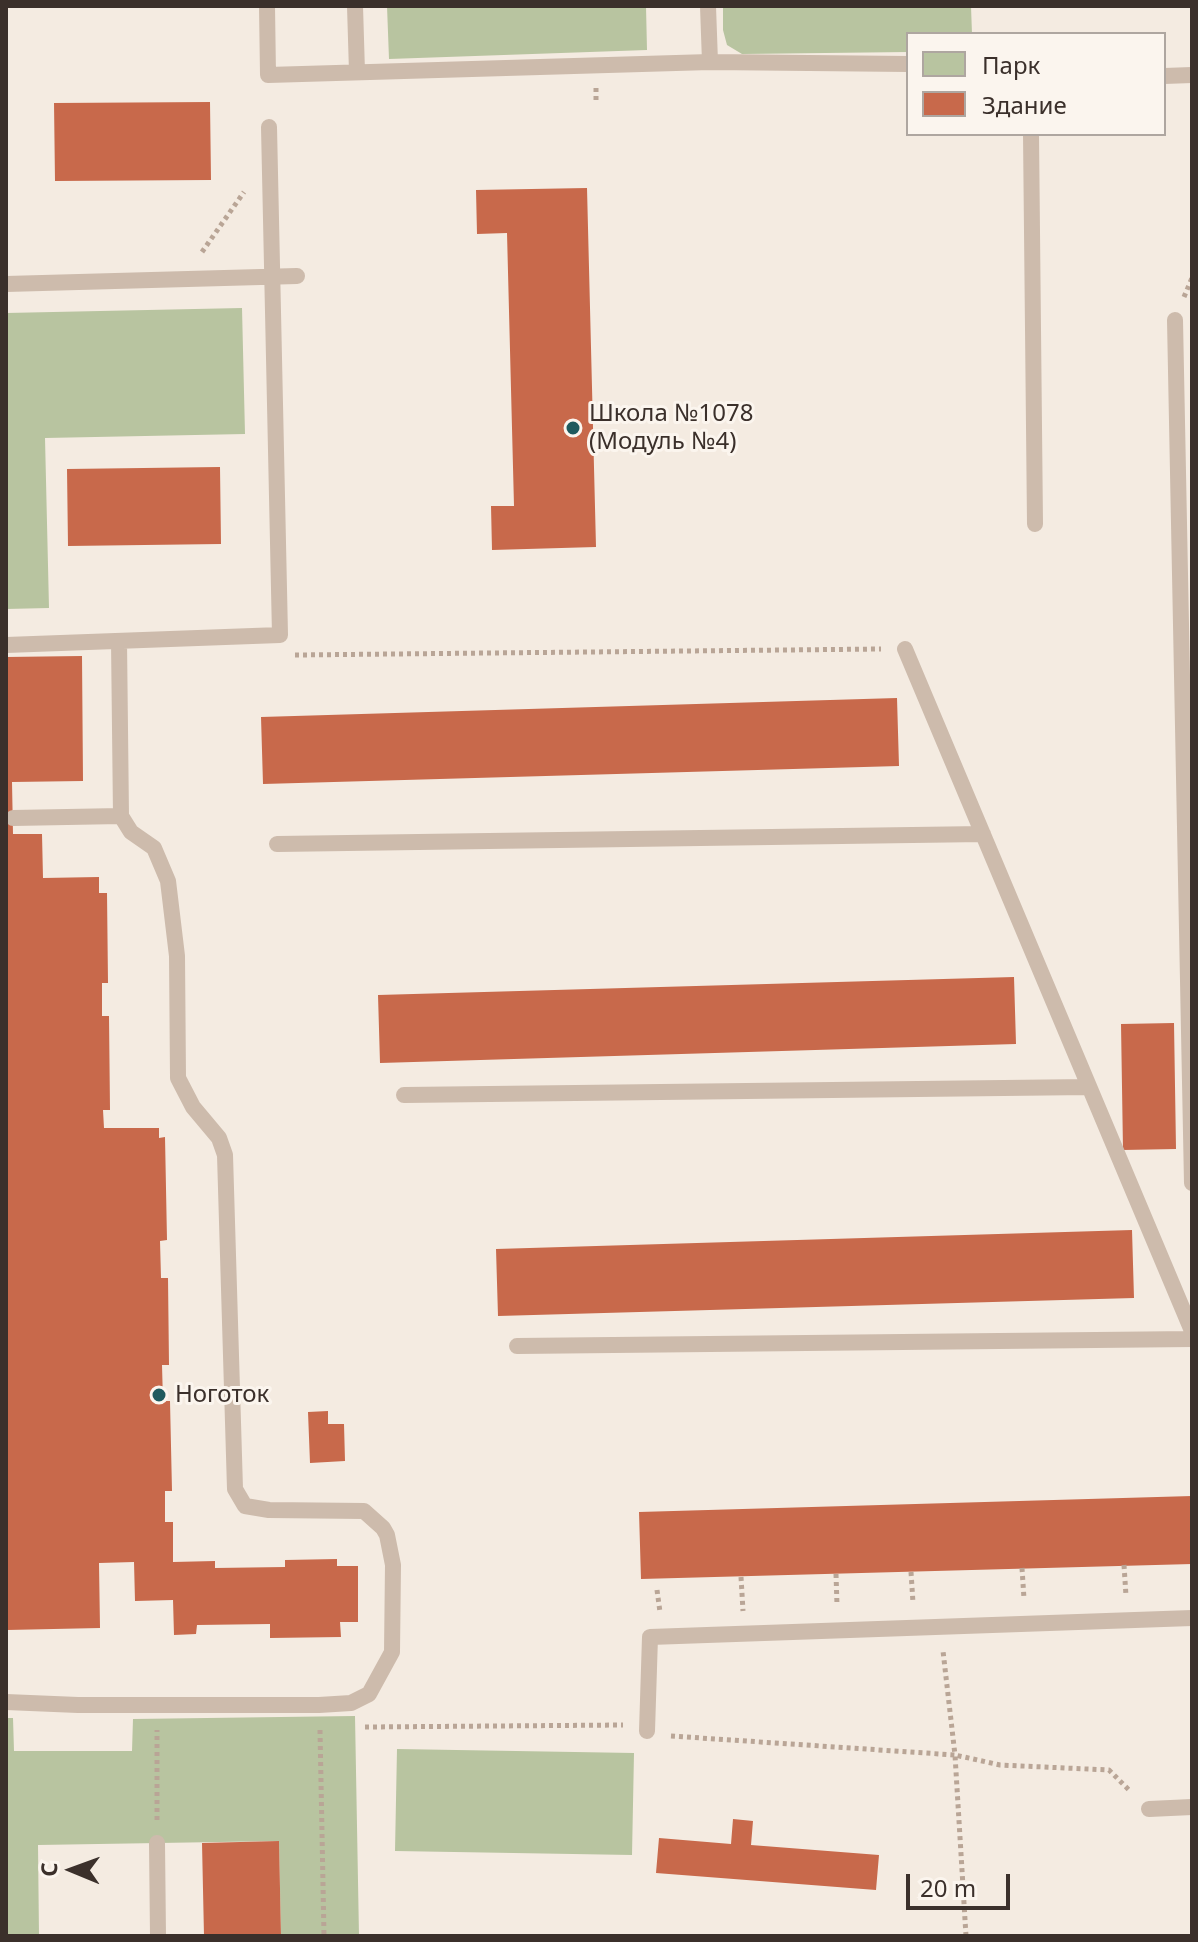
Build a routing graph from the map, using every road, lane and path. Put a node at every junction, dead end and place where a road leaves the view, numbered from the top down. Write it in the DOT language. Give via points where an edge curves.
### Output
graph roads {
  1 [pos="267,6"];
  2 [pos="355,6"];
  3 [pos="708,6"];
  4 [pos="710,62"];
  5 [pos="906,64"];
  6 [pos="357,72"];
  7 [pos="1192,75"];
  8 [pos="1166,76"];
  9 [pos="269,127"];
  10 [pos="1031,136"];
  11 [pos="270,155"];
  12 [pos="273,276"];
  13 [pos="297,276"];
  14 [pos="183,279"];
  15 [pos="6,284"];
  16 [pos="1175,320"];
  17 [pos="1035,524"];
  18 [pos="280,635"];
  19 [pos="119,641"];
  20 [pos="6,645"];
  21 [pos="905,649"];
  22 [pos="121,816"];
  23 [pos="13,818"];
  24 [pos="983,834"];
  25 [pos="277,844"];
  26 [pos="1089,1087"];
  27 [pos="404,1095"];
  28 [pos="1192,1183"];
  29 [pos="1192,1331"];
  30 [pos="1192,1339"];
  31 [pos="517,1346"];
  32 [pos="1192,1618"];
  33 [pos="941,1627"];
  34 [pos="6,1702"];
  35 [pos="157,1705"];
  36 [pos="319,1705"];
  37 [pos="351,1727"];
  38 [pos="647,1731"];
  39 [pos="955,1755"];
  40 [pos="1192,1807"];
  41 [pos="1149,1809"];
  42 [pos="157,1843"];
  43 [pos="158,1936"];
  44 [pos="324,1936"];
  45 [pos="966,1936"];
  1 -- 6 [label="lane" via="268,75"];
  2 -- 6 [label="lane"];
  3 -- 4 [label="lane"];
  4 -- 5 [label="lane"];
  4 -- 6 [label="lane"];
  7 -- 8 [label="lane"];
  9 -- 11 [label="lane"];
  10 -- 17 [label="lane"];
  11 -- 12 [label="lane"];
  11 -- 14 [label="path"];
  12 -- 13 [label="lane"];
  12 -- 14 [label="lane"];
  12 -- 18 [label="lane"];
  14 -- 15 [label="lane"];
  16 -- 28 [label="lane"];
  18 -- 19 [label="lane"];
  18 -- 21 [label="path" via="282,655"];
  19 -- 20 [label="lane"];
  19 -- 22 [label="lane"];
  21 -- 24 [label="lane"];
  22 -- 23 [label="lane"];
  22 -- 36 [label="lane" via="131,832 154,848 168,881 177,956 178,1078 225,1155 235,1489 245,1506 364,1511 387,1535 393,1565 392,1652 369,1694 351,1703"];
  24 -- 25 [label="lane"];
  24 -- 26 [label="lane"];
  26 -- 27 [label="lane"];
  26 -- 29 [label="lane"];
  30 -- 31 [label="lane"];
  32 -- 33 [label="lane"];
  33 -- 38 [label="lane" via="650,1637"];
  33 -- 39 [label="path"];
  34 -- 35 [label="lane"];
  35 -- 36 [label="lane"];
  35 -- 42 [label="path"];
  36 -- 44 [label="path"];
  37 -- 38 [label="path" via="616,1723"];
  38 -- 39 [label="path"];
  39 -- 41 [label="path" via="1000,1765 1109,1770"];
  39 -- 45 [label="path"];
  40 -- 41 [label="lane"];
  42 -- 43 [label="lane"];
}
